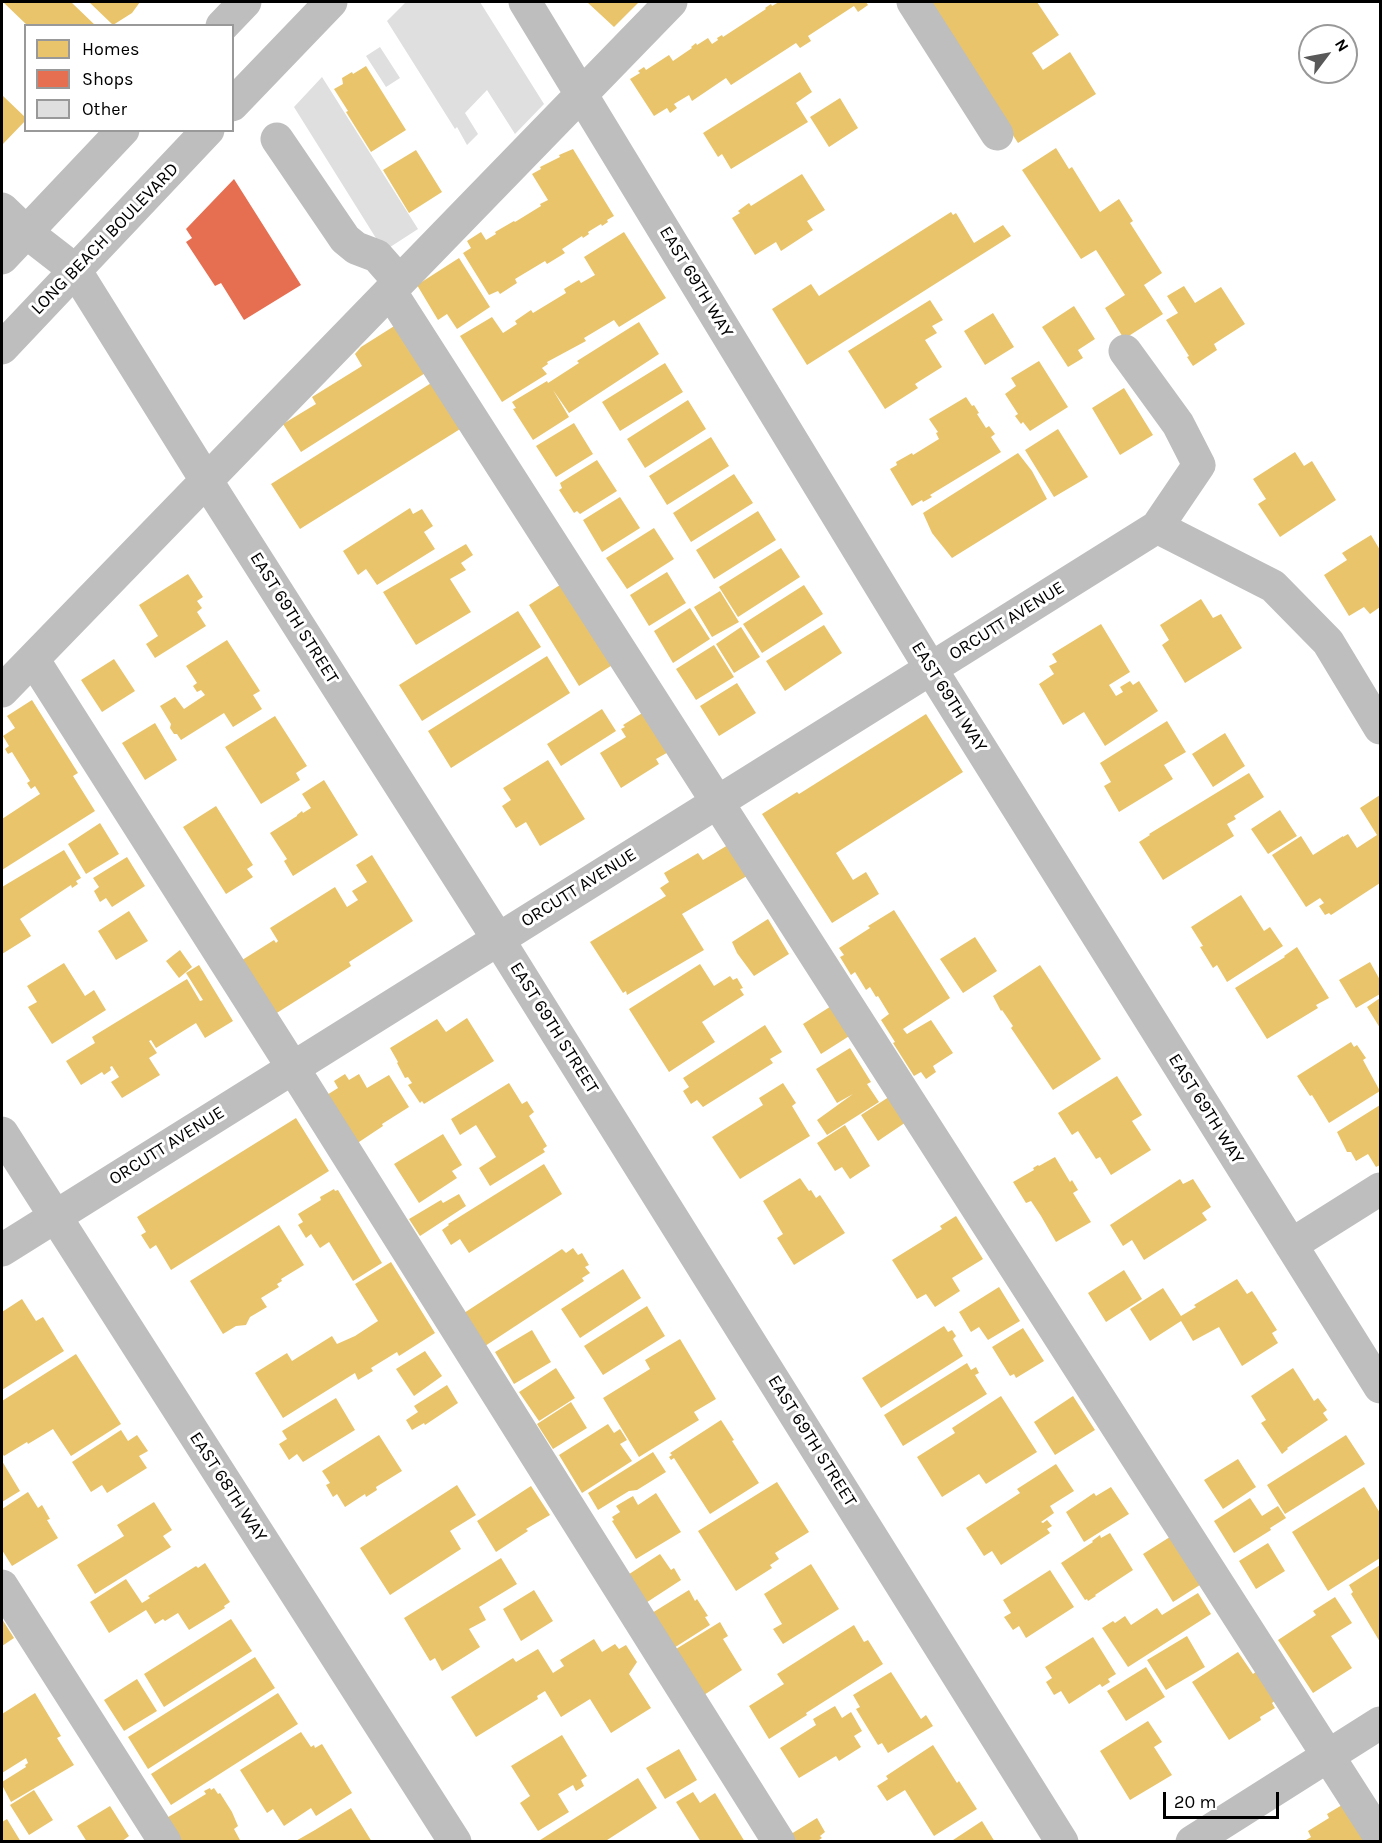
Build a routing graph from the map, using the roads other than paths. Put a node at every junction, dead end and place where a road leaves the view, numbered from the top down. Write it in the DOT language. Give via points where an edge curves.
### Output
graph roads {
  1 [pos="245,2"];
  2 [pos="331,2"];
  3 [pos="525,2"];
  4 [pos="671,2"];
  5 [pos="913,2"];
  6 [pos="224,24"];
  7 [pos="582,94"];
  8 [pos="234,103"];
  9 [pos="121,132"];
  10 [pos="206,132"];
  11 [pos="997,134"];
  12 [pos="277,139"];
  13 [pos="2,208"];
  14 [pos="26,232"];
  15 [pos="2,258"];
  16 [pos="75,270"];
  17 [pos="395,286"];
  18 [pos="2,348"];
  19 [pos="1125,351"];
  20 [pos="206,480"];
  21 [pos="1157,527"];
  22 [pos="33,659"];
  23 [pos="931,669"];
  24 [pos="2,691"];
  25 [pos="1380,728"];
  26 [pos="717,802"];
  27 [pos="498,939"];
  28 [pos="293,1068"];
  29 [pos="2,1133"];
  30 [pos="1380,1189"];
  31 [pos="55,1216"];
  32 [pos="1291,1245"];
  33 [pos="2,1250"];
  34 [pos="1380,1387"];
  35 [pos="2,1586"];
  36 [pos="1380,1723"];
  37 [pos="1329,1755"];
  38 [pos="1380,1837"];
  39 [pos="165,1842"];
  40 [pos="455,1842"];
  41 [pos="779,1842"];
  42 [pos="1062,1842"];
  43 [pos="1192,1842"];
  1 -- 6 [label="street"];
  2 -- 8 [label="street"];
  3 -- 7 [label="street, EAST 69TH WAY"];
  4 -- 7 [label="street"];
  5 -- 11 [label="street"];
  7 -- 17 [label="street"];
  7 -- 23 [label="street, EAST 69TH WAY"];
  9 -- 14 [label="street"];
  10 -- 16 [label="street, LONG BEACH BOULEVARD"];
  12 -- 17 [label="street" via="345,239 377,256"];
  13 -- 14 [label="street, EAST 69TH STREET"];
  14 -- 15 [label="street"];
  14 -- 16 [label="street, EAST 69TH STREET"];
  16 -- 18 [label="street, LONG BEACH BOULEVARD"];
  16 -- 20 [label="street, EAST 69TH STREET"];
  17 -- 20 [label="street"];
  17 -- 26 [label="street"];
  19 -- 21 [label="street" via="1178,424 1199,465"];
  20 -- 22 [label="street"];
  20 -- 27 [label="street, EAST 69TH STREET"];
  21 -- 23 [label="street, ORCUTT AVENUE"];
  21 -- 25 [label="street" via="1273,586 1328,642"];
  22 -- 24 [label="street"];
  22 -- 28 [label="street"];
  23 -- 26 [label="street, ORCUTT AVENUE"];
  23 -- 32 [label="street, EAST 69TH WAY"];
  26 -- 27 [label="street, ORCUTT AVENUE"];
  26 -- 37 [label="street"];
  27 -- 28 [label="street, ORCUTT AVENUE"];
  27 -- 42 [label="street, EAST 69TH STREET"];
  28 -- 31 [label="street, ORCUTT AVENUE"];
  28 -- 41 [label="street"];
  29 -- 31 [label="street, EAST 68TH WAY"];
  30 -- 32 [label="street"];
  31 -- 33 [label="street, ORCUTT AVENUE"];
  31 -- 40 [label="street, EAST 68TH WAY"];
  32 -- 34 [label="street, EAST 69TH WAY"];
  35 -- 39 [label="street"];
  36 -- 37 [label="street"];
  37 -- 38 [label="street"];
  37 -- 43 [label="street"];
}
